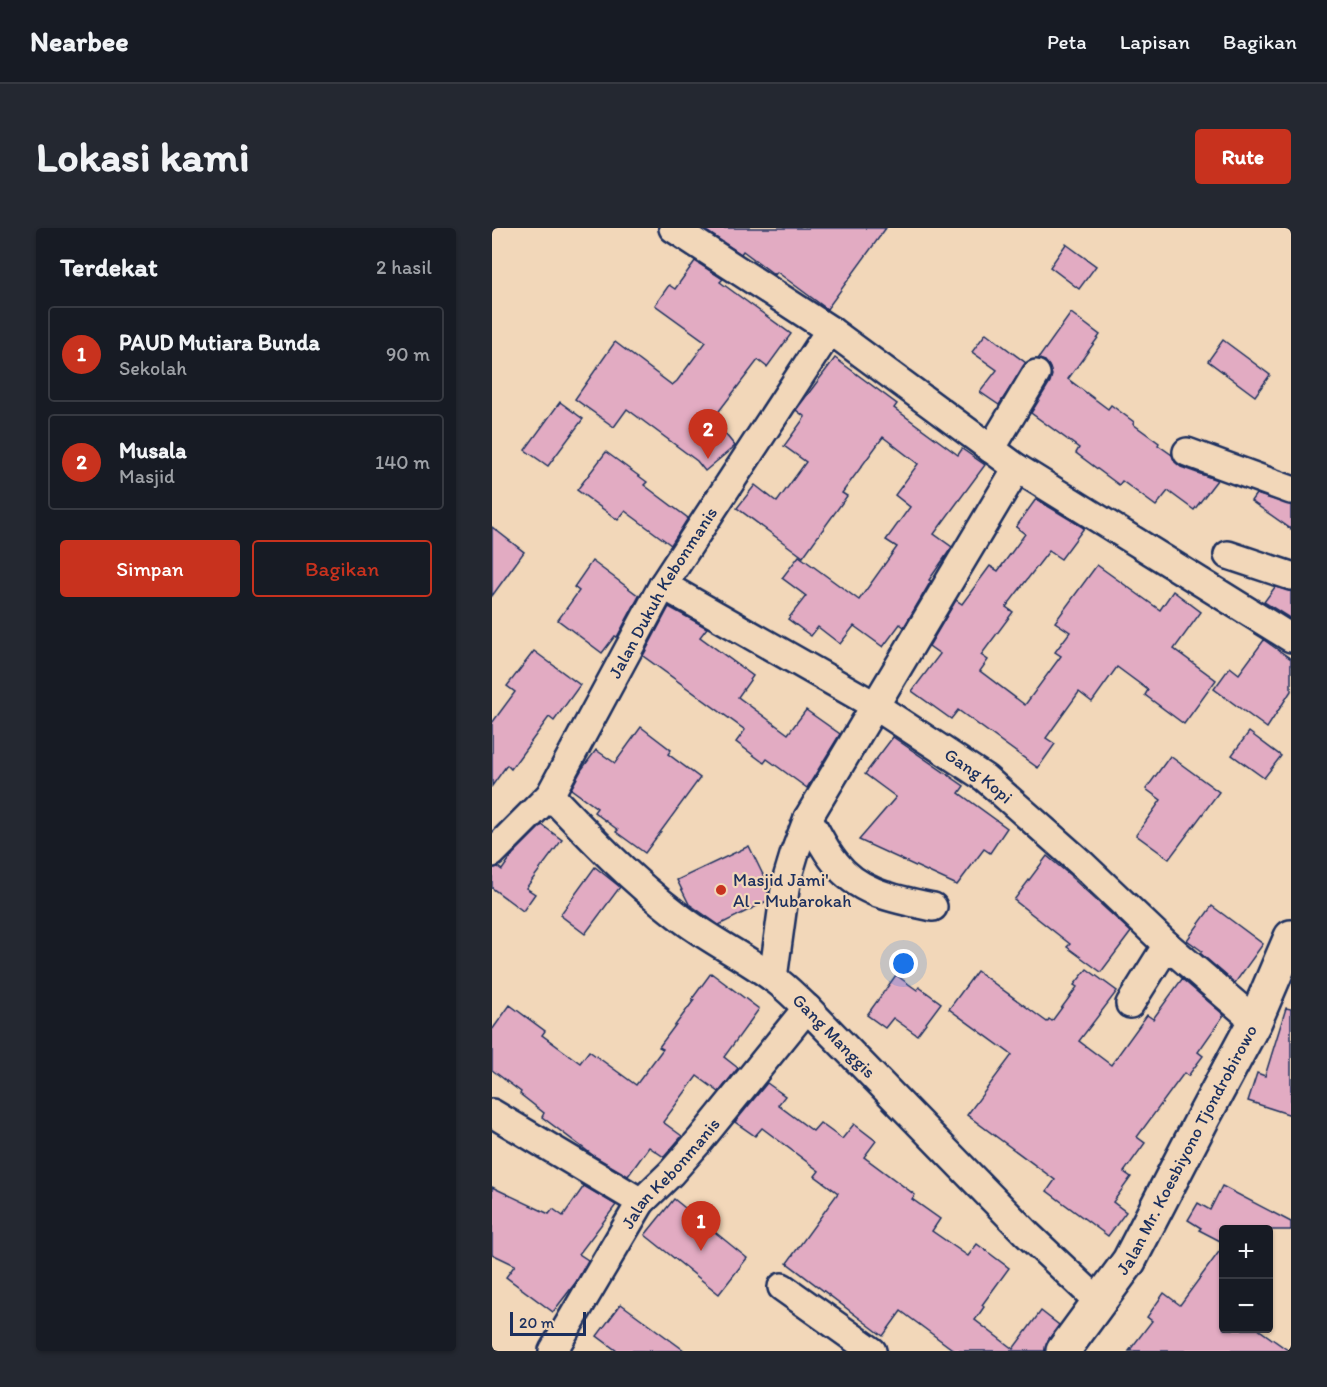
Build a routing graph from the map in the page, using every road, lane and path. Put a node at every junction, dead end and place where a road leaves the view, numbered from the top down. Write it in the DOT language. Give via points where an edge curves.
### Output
graph roads {
  1 [pos="673,228"];
  2 [pos="830,330"];
  3 [pos="1036,374"];
  4 [pos="991,449"];
  5 [pos="1187,452"];
  6 [pos="1017,468"];
  7 [pos="1291,490"];
  8 [pos="1228,555"];
  9 [pos="1291,576"];
  10 [pos="663,585"];
  11 [pos="1291,638"];
  12 [pos="874,705"];
  13 [pos="550,795"];
  14 [pos="808,818"];
  15 [pos="493,851"];
  16 [pos="933,907"];
  17 [pos="1291,937"];
  18 [pos="1167,945"];
  19 [pos="773,978"];
  20 [pos="1130,1004"];
  21 [pos="807,1008"];
  22 [pos="1255,1021"];
  23 [pos="492,1113"];
  24 [pos="641,1202"];
  25 [pos="782,1287"];
  26 [pos="1098,1301"];
  27 [pos="553,1351"];
  28 [pos="872,1351"];
  29 [pos="1063,1351"];
  1 -- 2 [label="street"];
  2 -- 4 [label="street"];
  2 -- 10 [label="street, Jalan Dukuh Kebonmanis"];
  3 -- 4 [label="street"];
  4 -- 6 [label="street"];
  5 -- 7 [label="street"];
  6 -- 11 [label="street"];
  6 -- 12 [label="street"];
  8 -- 9 [label="street"];
  10 -- 12 [label="street, Gang Kopi"];
  10 -- 13 [label="street, Jalan Dukuh Kebonmanis"];
  12 -- 14 [label="street"];
  12 -- 18 [label="street, Gang Kopi" via="985,778"];
  13 -- 15 [label="street, Jalan Dukuh Kebonmanis"];
  13 -- 19 [label="street, Gang Manggis" via="676,915"];
  14 -- 16 [label="street" via="834,862 852,881 883,896"];
  14 -- 19 [label="street" via="786,882"];
  17 -- 22 [label="main road, Jalan Mr. Koesbiyono Tjondrobirowo"];
  18 -- 20 [label="street"];
  18 -- 22 [label="street, Gang Kopi"];
  19 -- 21 [label="street, Gang Manggis"];
  21 -- 24 [label="street, Jalan Kebonmanis" via="700,1140"];
  21 -- 26 [label="street, Gang Manggis"];
  22 -- 26 [label="main road, Jalan Mr. Koesbiyono Tjondrobirowo" via="1129,1261"];
  23 -- 24 [label="street"];
  24 -- 27 [label="street, Jalan Kebonmanis"];
  25 -- 28 [label="street"];
  26 -- 29 [label="main road, Jalan Mr. Koesbiyono Tjondrobirowo"];
}
